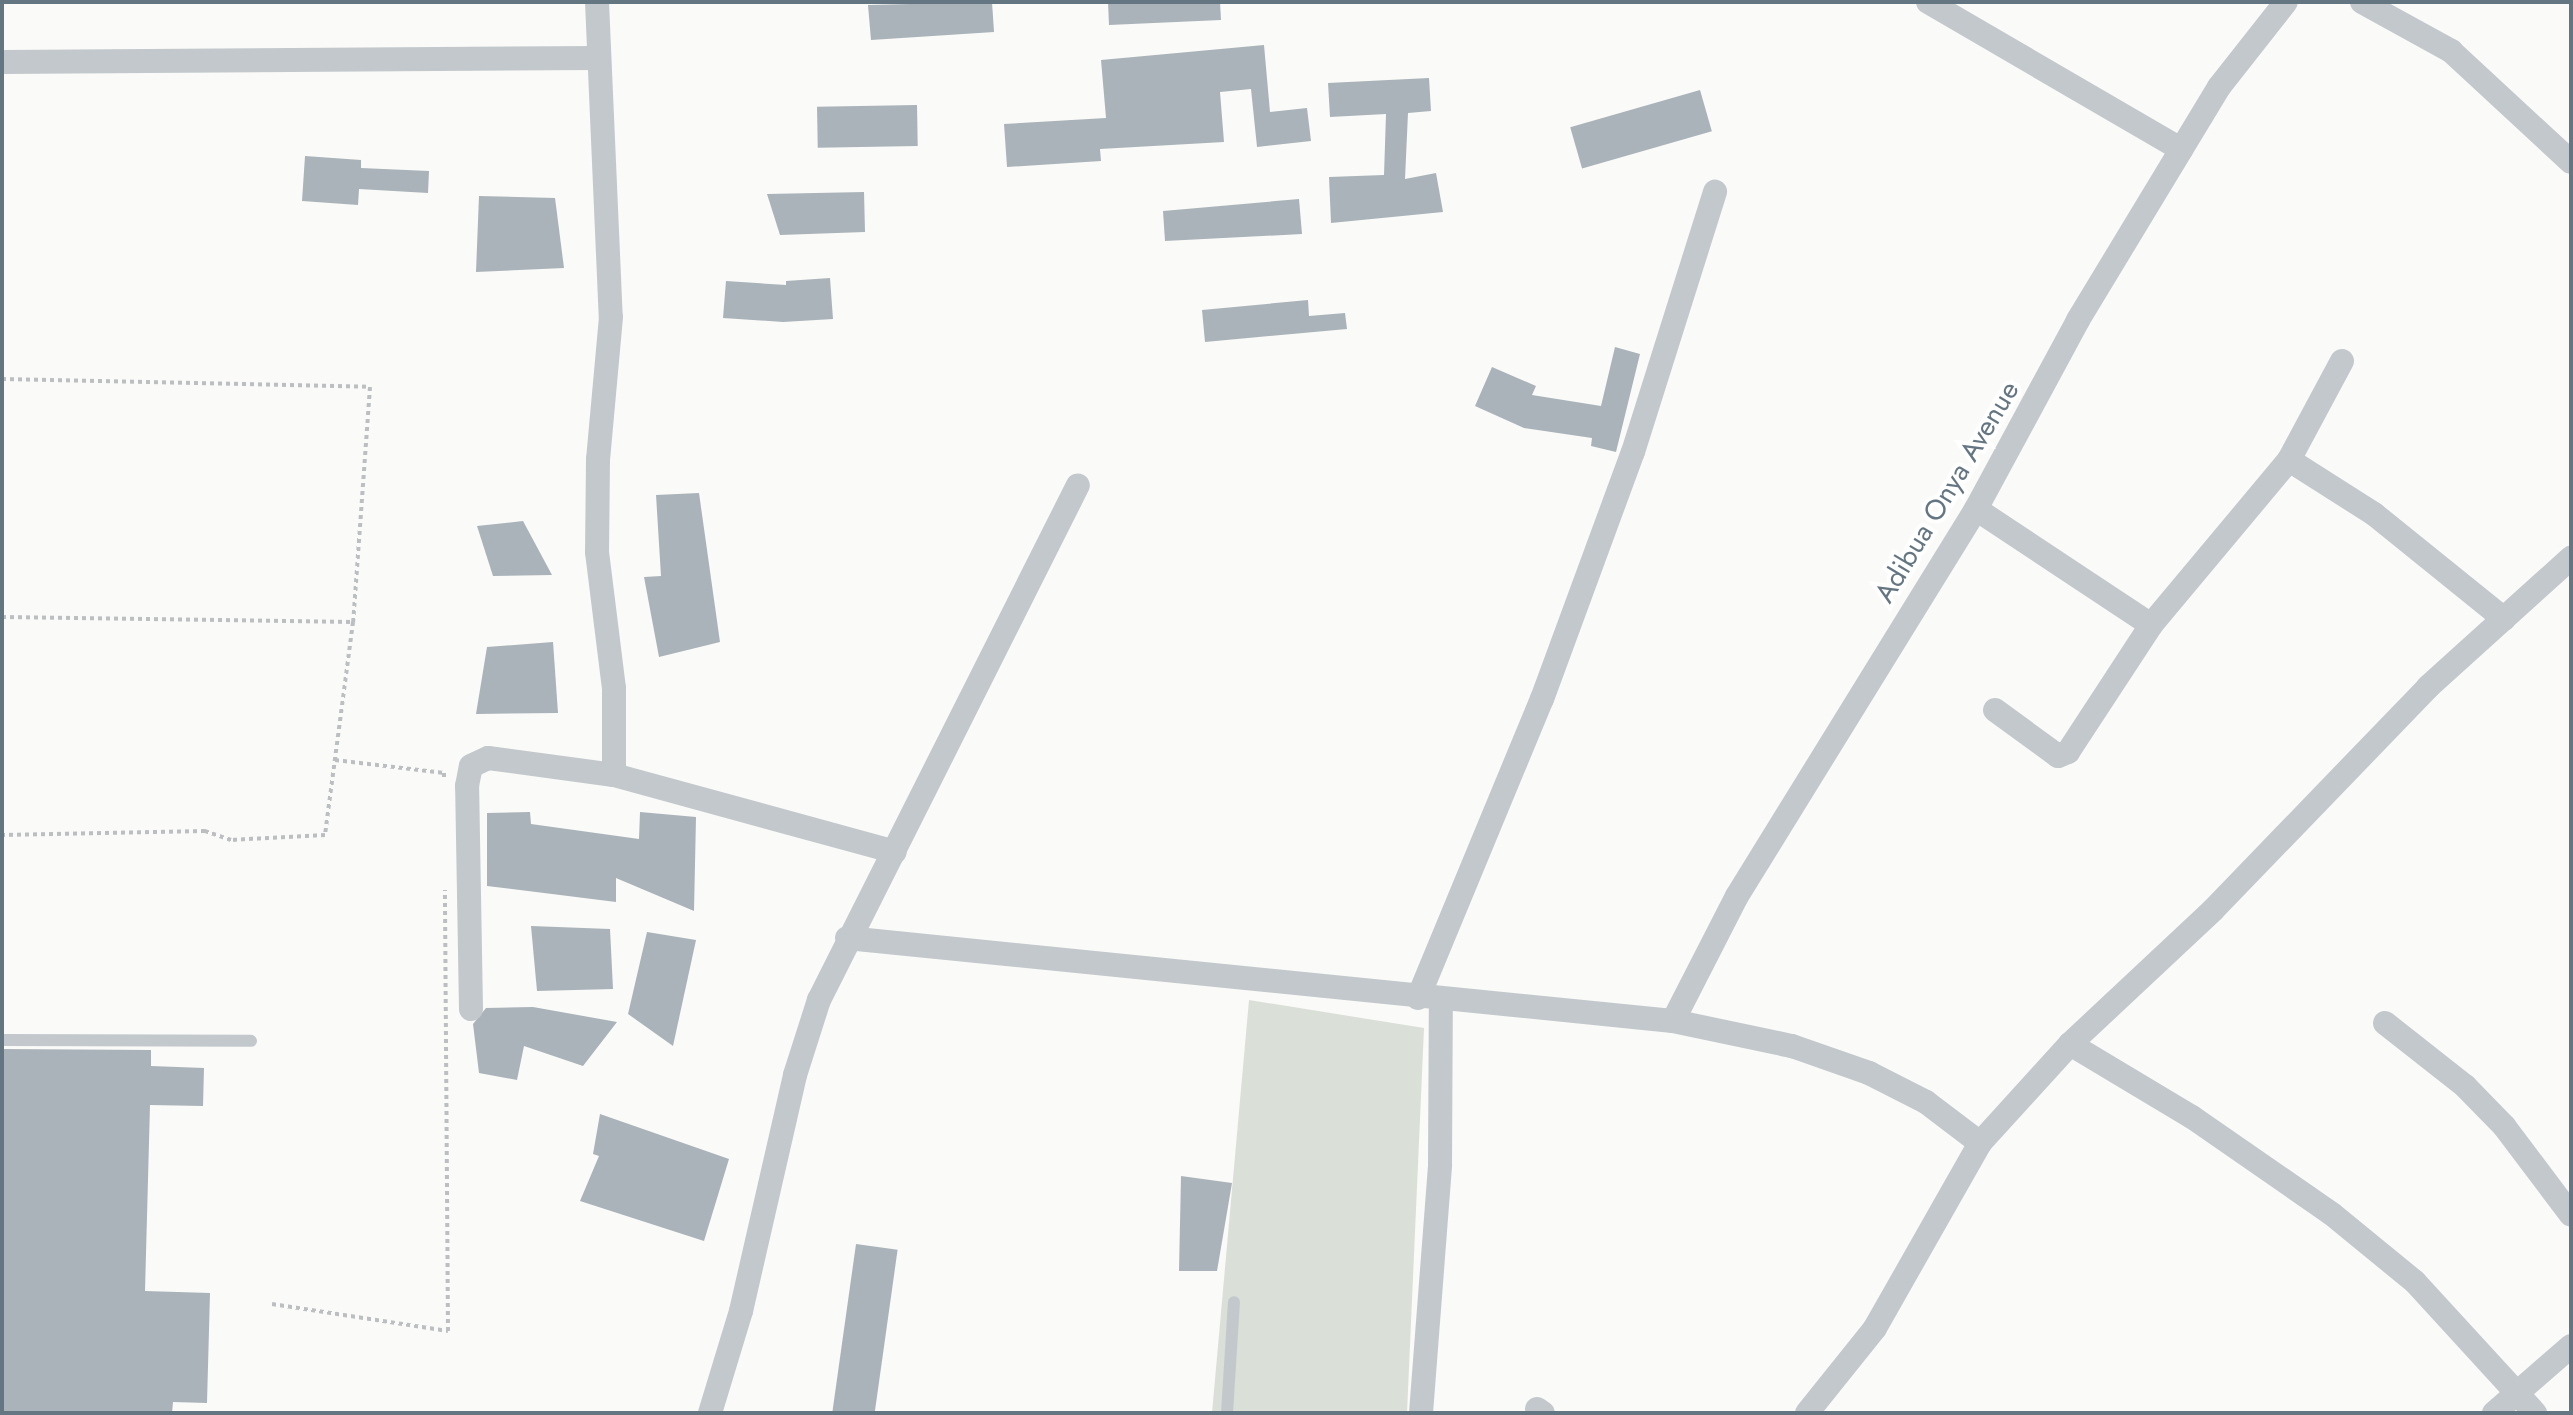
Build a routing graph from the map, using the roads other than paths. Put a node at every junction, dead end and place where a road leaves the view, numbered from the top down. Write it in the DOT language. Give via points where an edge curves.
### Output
graph roads {
  1 [pos="597,2"];
  2 [pos="1928,2"];
  3 [pos="2286,2"];
  4 [pos="2362,2"];
  5 [pos="597,58"];
  6 [pos="2,62"];
  7 [pos="2181,149"];
  8 [pos="2571,162"];
  9 [pos="1715,192"];
  10 [pos="2342,361"];
  11 [pos="2289,460"];
  12 [pos="1078,485"];
  13 [pos="1976,509"];
  14 [pos="2571,558"];
  15 [pos="2504,619"];
  16 [pos="2151,625"];
  17 [pos="1995,710"];
  18 [pos="614,775"];
  19 [pos="895,852"];
  20 [pos="847,938"];
  21 [pos="1429,1000"];
  22 [pos="471,1009"];
  23 [pos="1673,1021"];
  24 [pos="2385,1023"];
  25 [pos="2,1040"];
  26 [pos="251,1041"];
  27 [pos="2070,1044"];
  28 [pos="1980,1143"];
  29 [pos="2571,1215"];
  30 [pos="1234,1302"];
  31 [pos="2571,1346"];
  32 [pos="2515,1394"];
  33 [pos="710,1413"];
  34 [pos="1227,1413"];
  35 [pos="1421,1413"];
  36 [pos="1807,1413"];
  37 [pos="2494,1413"];
  38 [pos="2535,1413"];
  1 -- 5 [label="street"];
  2 -- 7 [label="street"];
  3 -- 7 [label="street, Adibua Onya Avenue" via="2219,87"];
  4 -- 8 [label="street" via="2451,51"];
  5 -- 6 [label="street"];
  5 -- 18 [label="street" via="611,317 598,459 597,552 614,688"];
  7 -- 13 [label="street, Adibua Onya Avenue" via="2078,320"];
  9 -- 21 [label="street" via="1633,452"];
  10 -- 11 [label="street"];
  11 -- 15 [label="street" via="2374,514"];
  11 -- 16 [label="street"];
  12 -- 19 [label="street"];
  13 -- 16 [label="street"];
  13 -- 23 [label="street, Adibua Onya Avenue" via="1737,896"];
  14 -- 15 [label="street"];
  15 -- 27 [label="street" via="2428,687 2213,910"];
  16 -- 17 [label="street" via="2068,752 2058,756"];
  18 -- 19 [label="street"];
  18 -- 22 [label="street" via="488,758 471,766"];
  19 -- 20 [label="street"];
  20 -- 21 [label="street" via="1113,961"];
  20 -- 33 [label="street" via="819,1000 795,1075 741,1311"];
  21 -- 23 [label="street"];
  21 -- 35 [label="street" via="1440,1165"];
  23 -- 28 [label="street" via="1792,1046 1869,1073 1926,1102"];
  24 -- 29 [label="street" via="2465,1086 2504,1126"];
  25 -- 26 [label="lane"];
  27 -- 28 [label="street"];
  27 -- 32 [label="street" via="2192,1117 2332,1214 2415,1282"];
  28 -- 36 [label="street" via="1875,1328"];
  30 -- 34 [label="lane"];
  31 -- 32 [label="street"];
  32 -- 37 [label="street"];
  32 -- 38 [label="street"];
}
